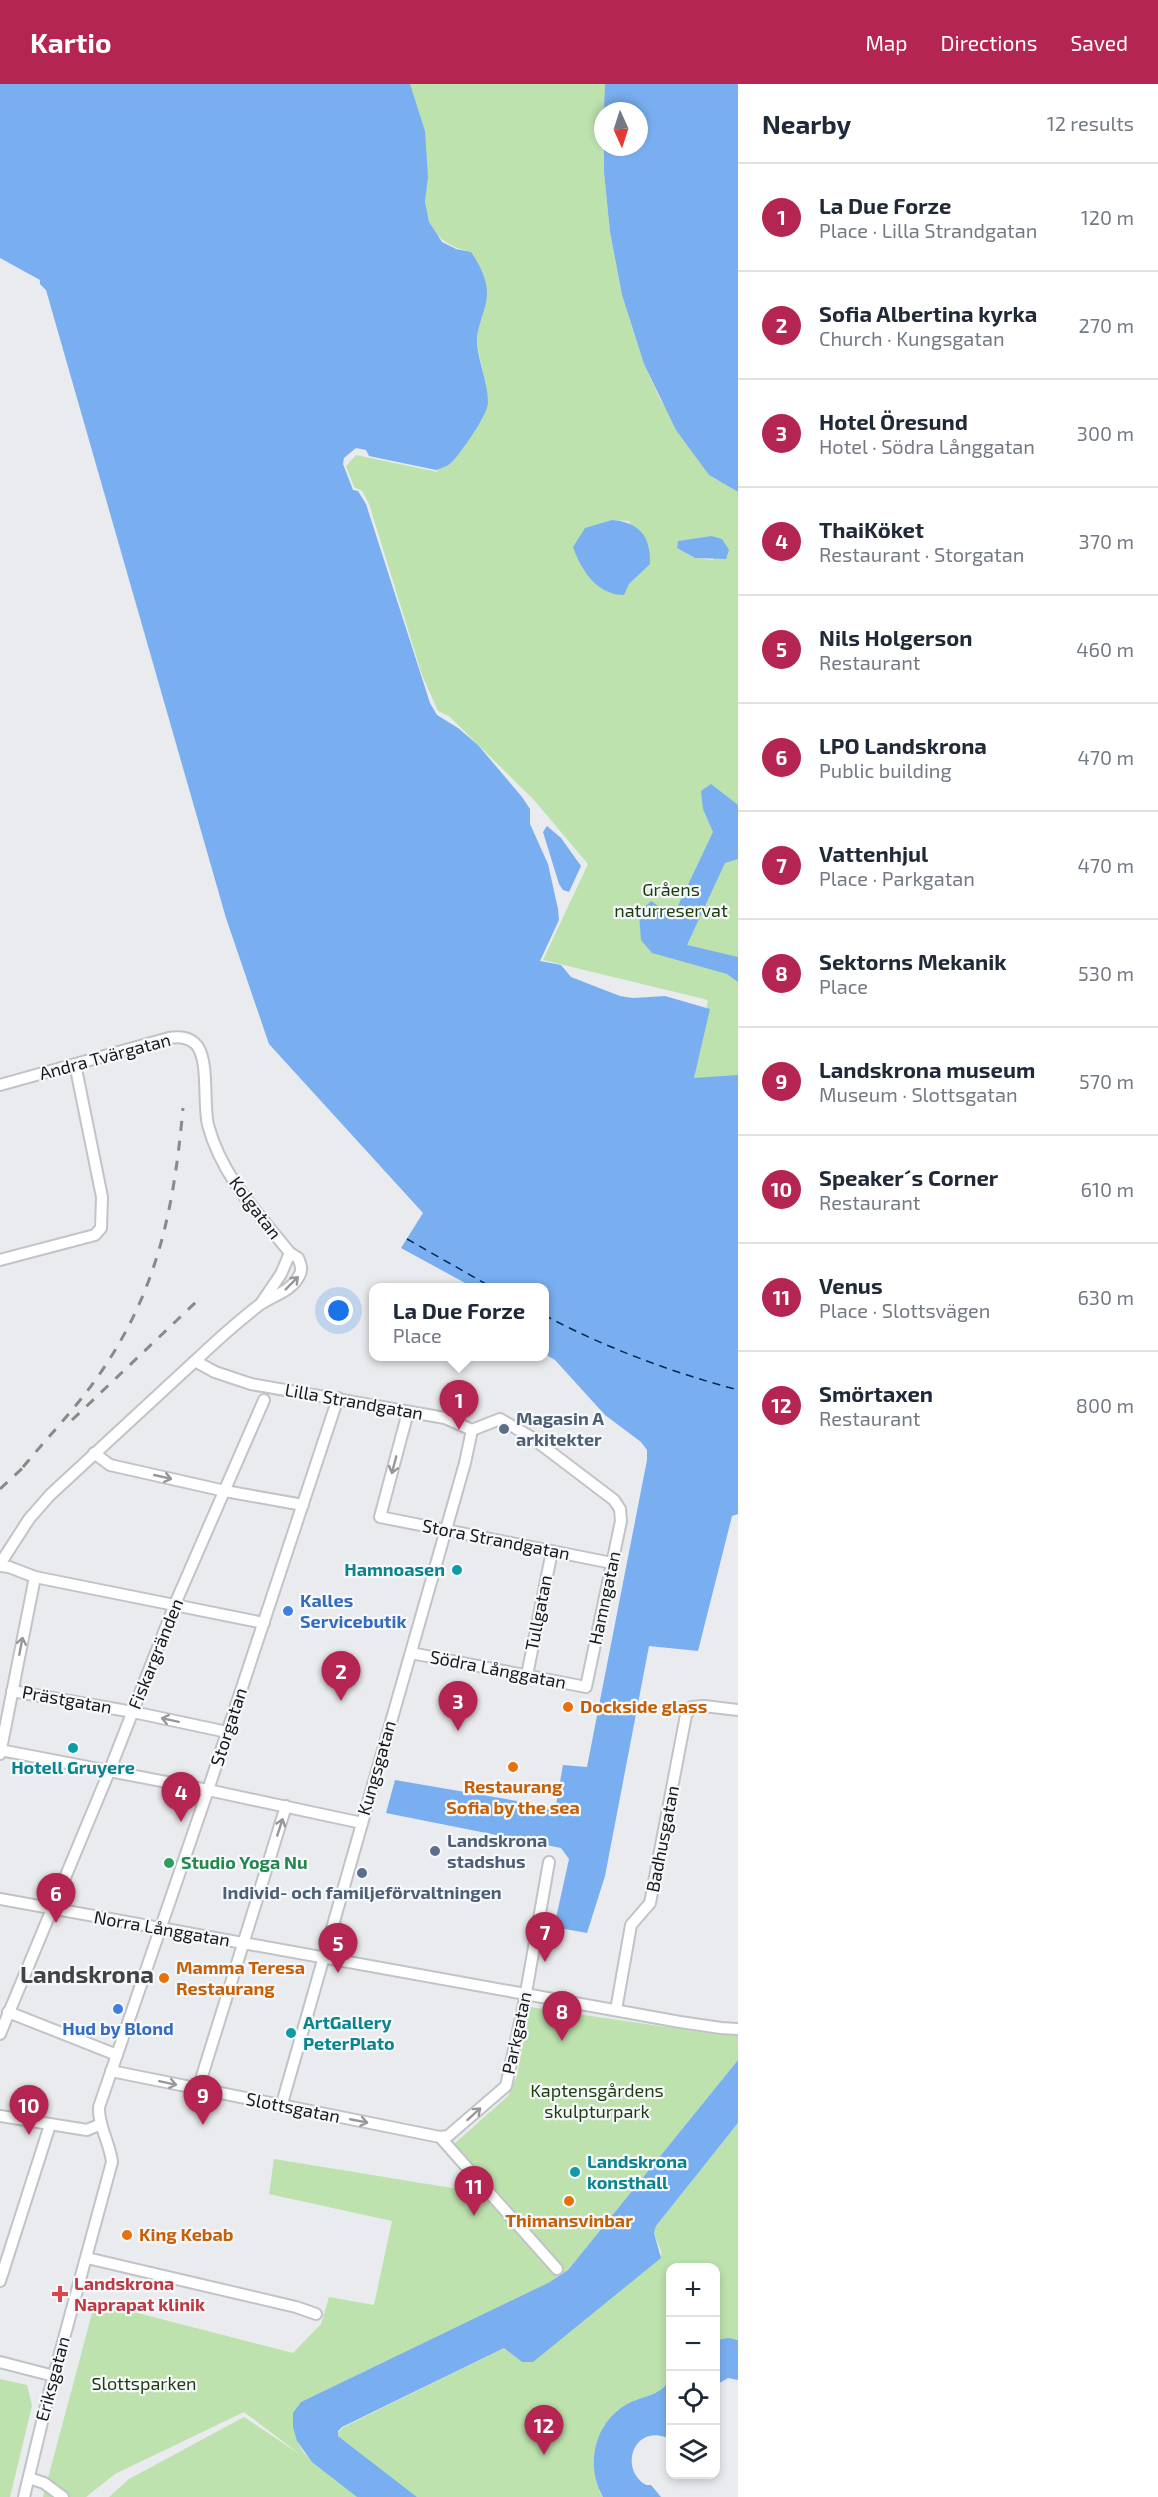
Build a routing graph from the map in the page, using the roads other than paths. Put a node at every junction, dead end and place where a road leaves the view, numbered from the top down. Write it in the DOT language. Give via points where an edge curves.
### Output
graph roads {
  1 [pos="201,1056"];
  2 [pos="75,1064"];
  3 [pos="0,1085"];
  4 [pos="290,1253"];
  5 [pos="0,1260"];
  6 [pos="261,1304"];
  7 [pos="195,1361"];
  8 [pos="338,1398"];
  9 [pos="264,1400"];
  10 [pos="408,1412"];
  11 [pos="472,1430"];
  12 [pos="94,1454"];
  13 [pos="225,1491"];
  14 [pos="303,1505"];
  15 [pos="444,1530"];
  16 [pos="552,1551"];
  17 [pos="612,1563"];
  18 [pos="0,1565"];
  19 [pos="35,1577"];
  20 [pos="175,1604"];
  21 [pos="264,1623"];
  22 [pos="411,1653"];
  23 [pos="527,1675"];
  24 [pos="586,1687"];
  25 [pos="12,1691"];
  26 [pos="738,1710"];
  27 [pos="133,1712"];
  28 [pos="227,1732"];
  29 [pos="0,1751"];
  30 [pos="109,1772"];
  31 [pos="208,1790"];
  32 [pos="286,1806"];
  33 [pos="362,1823"];
  34 [pos="549,1862"];
  35 [pos="0,1899"];
  36 [pos="51,1909"];
  37 [pos="160,1928"];
  38 [pos="243,1943"];
  39 [pos="324,1958"];
  40 [pos="526,1994"];
  41 [pos="616,2010"];
  42 [pos="8,2012"];
  43 [pos="738,2029"];
  44 [pos="0,2034"];
  45 [pos="117,2055"];
  46 [pos="111,2071"];
  47 [pos="198,2089"];
  48 [pos="281,2107"];
  49 [pos="0,2116"];
  50 [pos="100,2124"];
  51 [pos="50,2125"];
  52 [pos="440,2137"];
  53 [pos="87,2258"];
  54 [pos="557,2269"];
  55 [pos="0,2281"];
  56 [pos="316,2314"];
  57 [pos="0,2362"];
  58 [pos="54,2376"];
  59 [pos="29,2478"];
  60 [pos="24,2497"];
  61 [pos="63,2497"];
  1 -- 2 [label="street, Andra Tvärgatan" via="193,1042 175,1037"];
  1 -- 4 [label="street, Kolgatan" via="209,1126 230,1177"];
  2 -- 3 [label="street, Andra Tvärgatan"];
  2 -- 5 [label="street" via="102,1197 101,1228 95,1235"];
  4 -- 6 [label="street, Kolgatan"];
  6 -- 4 [label="street, Kolgatan, one-way" via="299,1278 300,1263"];
  6 -- 7 [label="street, Kolgatan"];
  7 -- 8 [label="street, Lilla Strandgatan" via="251,1384"];
  7 -- 12 [label="street"];
  8 -- 10 [label="street, Lilla Strandgatan"];
  8 -- 14 [label="street, Storgatan"];
  9 -- 13 [label="street, Fiskargränden"];
  10 -- 11 [label="street, Lilla Strandgatan" via="446,1418"];
  10 -- 15 [label="street, Stora Strandgatan, one-way" via="380,1517"];
  11 -- 15 [label="street, Kungsgatan"];
  11 -- 17 [label="street, Hamngatan" via="500,1419 513,1425 614,1500 621,1521"];
  12 -- 13 [label="street, one-way" via="110,1465"];
  12 -- 18 [label="street" via="29,1519"];
  13 -- 14 [label="street"];
  13 -- 20 [label="street, Fiskargränden"];
  14 -- 21 [label="street, Storgatan"];
  15 -- 16 [label="street, Stora Strandgatan"];
  15 -- 22 [label="street, Kungsgatan"];
  16 -- 17 [label="street, Stora Strandgatan"];
  16 -- 23 [label="street, Tullgatan"];
  17 -- 24 [label="street, Hamngatan"];
  18 -- 19 [label="street"];
  19 -- 20 [label="street"];
  25 -- 19 [label="street, one-way"];
  20 -- 21 [label="street"];
  20 -- 27 [label="street, Fiskargränden"];
  21 -- 28 [label="street, Storgatan"];
  22 -- 23 [label="street, Södra Långgatan"];
  22 -- 33 [label="street, Kungsgatan"];
  23 -- 24 [label="street, Södra Långgatan"];
  25 -- 27 [label="street, Prästgatan"];
  25 -- 29 [label="street"];
  26 -- 41 [label="street, Badhusgatan" via="692,1707 686,1715 650,1903 631,1925"];
  28 -- 27 [label="street, Prästgatan, one-way"];
  27 -- 30 [label="street, Fiskargränden"];
  28 -- 31 [label="street, Storgatan"];
  29 -- 30 [label="street"];
  30 -- 31 [label="street"];
  30 -- 36 [label="street, Fiskargränden"];
  31 -- 32 [label="street"];
  31 -- 37 [label="street, Storgatan"];
  32 -- 33 [label="street"];
  38 -- 32 [label="street, one-way"];
  33 -- 39 [label="street, Kungsgatan"];
  34 -- 40 [label="street, Parkgatan"];
  35 -- 36 [label="street, Norra Långgatan"];
  36 -- 37 [label="street, Norra Långgatan"];
  36 -- 42 [label="street, Fiskargränden"];
  37 -- 38 [label="street, Norra Långgatan"];
  37 -- 45 [label="street, Storgatan"];
  38 -- 39 [label="street, Norra Långgatan"];
  38 -- 47 [label="street"];
  39 -- 40 [label="street, Norra Långgatan"];
  39 -- 48 [label="street, Kungsgatan"];
  40 -- 41 [label="street, Norra Långgatan"];
  52 -- 40 [label="street, Parkgatan, one-way" via="455,2131 506,2085"];
  41 -- 43 [label="street, Norra Långgatan"];
  42 -- 44 [label="street, Fiskargränden"];
  42 -- 45 [label="street"];
  45 -- 46 [label="street, Storgatan"];
  46 -- 47 [label="street, Slottsgatan, one-way"];
  46 -- 50 [label="street, Storgatan" via="99,2107"];
  47 -- 48 [label="street, Slottsgatan"];
  48 -- 52 [label="street, Slottsgatan, one-way"];
  49 -- 51 [label="street"];
  50 -- 51 [label="street" via="87,2130"];
  50 -- 53 [label="street, Eriksgatan" via="112,2162"];
  51 -- 55 [label="street"];
  52 -- 54 [label="street"];
  53 -- 56 [label="street"];
  53 -- 58 [label="street, Eriksgatan"];
  57 -- 58 [label="street"];
  58 -- 59 [label="street, Eriksgatan"];
  59 -- 60 [label="street, Eriksgatan"];
  59 -- 61 [label="street"];
}
